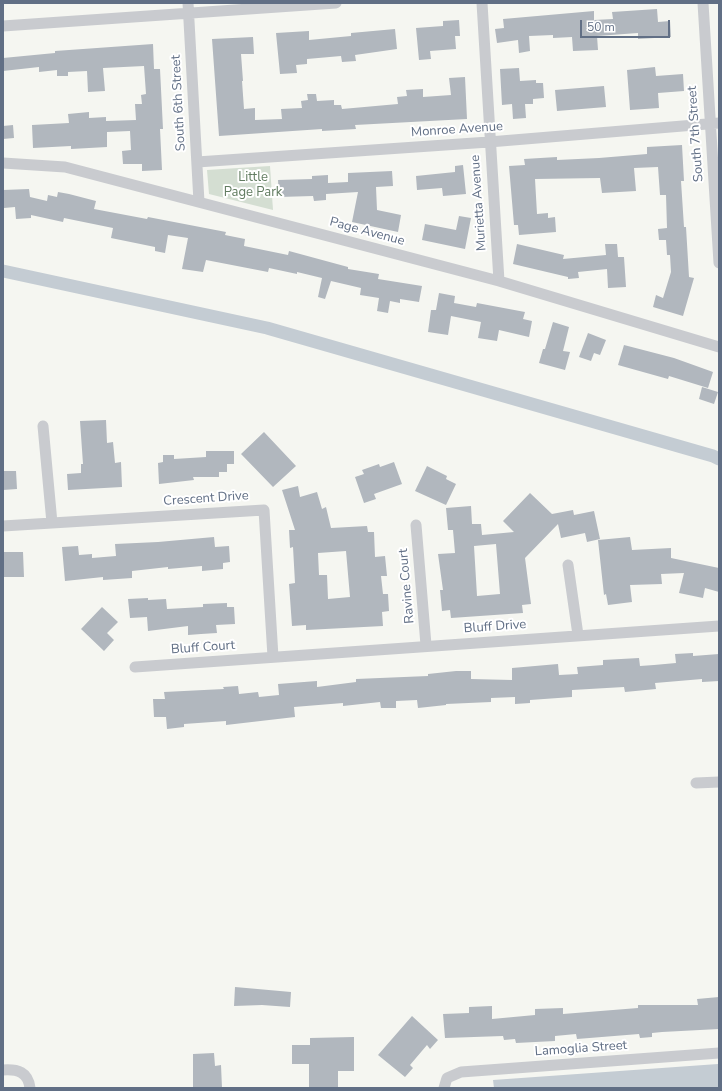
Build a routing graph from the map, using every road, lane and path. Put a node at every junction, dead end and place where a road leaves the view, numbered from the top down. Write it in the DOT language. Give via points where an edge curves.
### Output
graph roads {
  1 [pos="336,3"];
  2 [pos="482,3"];
  3 [pos="703,3"];
  4 [pos="188,8"];
  5 [pos="3,26"];
  6 [pos="714,123"];
  7 [pos="489,142"];
  8 [pos="197,162"];
  9 [pos="3,163"];
  10 [pos="199,202"];
  11 [pos="719,263"];
  12 [pos="499,281"];
  13 [pos="719,347"];
  14 [pos="44,426"];
  15 [pos="52,523"];
  16 [pos="416,525"];
  17 [pos="3,526"];
  18 [pos="568,565"];
  19 [pos="719,626"];
  20 [pos="578,635"];
  21 [pos="426,646"];
  22 [pos="273,657"];
  23 [pos="135,667"];
  24 [pos="719,782"];
  25 [pos="696,783"];
  26 [pos="719,1053"];
  27 [pos="8,1069"];
  28 [pos="445,1083"];
  29 [pos="30,1088"];
  1 -- 4 [label="street"];
  2 -- 7 [label="street, Murietta Avenue"];
  3 -- 6 [label="street, South 7th Street"];
  4 -- 5 [label="street"];
  4 -- 8 [label="street, South 6th Street"];
  6 -- 7 [label="street, Monroe Avenue"];
  6 -- 11 [label="street, South 7th Street"];
  7 -- 8 [label="street, Monroe Avenue"];
  7 -- 12 [label="street, Murietta Avenue"];
  8 -- 10 [label="street, South 6th Street"];
  9 -- 10 [label="street, Page Avenue" via="65,167"];
  10 -- 12 [label="street, Page Avenue"];
  12 -- 13 [label="street, Page Avenue"];
  14 -- 15 [label="street"];
  15 -- 17 [label="street, Crescent Drive"];
  15 -- 22 [label="street, Crescent Drive" via="264,510"];
  16 -- 21 [label="street, Ravine Court"];
  18 -- 20 [label="street"];
  19 -- 20 [label="street, Bluff Drive"];
  20 -- 21 [label="street, Bluff Drive"];
  21 -- 22 [label="street, Bluff Drive"];
  22 -- 23 [label="street, Bluff Court"];
  24 -- 25 [label="street"];
  26 -- 28 [label="street, Lamoglia Street" via="461,1072"];
  27 -- 29 [label="street" via="20,1071 28,1077"];
}
